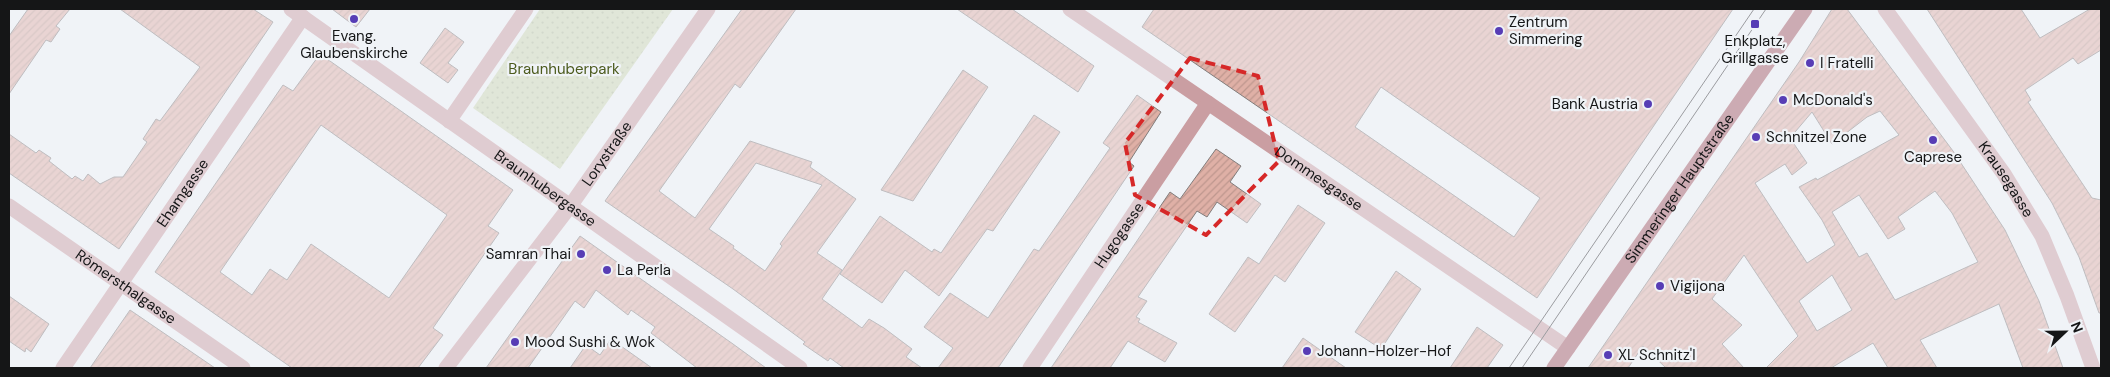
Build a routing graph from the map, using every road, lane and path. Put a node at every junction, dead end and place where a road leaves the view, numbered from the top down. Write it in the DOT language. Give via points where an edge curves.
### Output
graph roads {
  1 [pos="526,9"];
  2 [pos="708,9"];
  3 [pos="1070,9"];
  4 [pos="1806,9"];
  5 [pos="1884,9"];
  6 [pos="297,13"];
  7 [pos="1208,103"];
  8 [pos="449,121"];
  9 [pos="9,206"];
  10 [pos="570,206"];
  11 [pos="120,282"];
  12 [pos="1568,348"];
  13 [pos="63,368"];
  14 [pos="243,368"];
  15 [pos="446,368"];
  16 [pos="800,368"];
  17 [pos="1030,368"];
  18 [pos="1554,368"];
  19 [pos="2093,368"];
  1 -- 8 [label="street"];
  2 -- 10 [label="street, Lorystraße"];
  3 -- 7 [label="street, Dommesgasse"];
  4 -- 12 [label="main road, Simmeringer Hauptstraße"];
  5 -- 19 [label="street, Krausegasse" via="2004,174 2042,236"];
  6 -- 8 [label="street, Braunhubergasse"];
  6 -- 11 [label="street, Ehamgasse"];
  7 -- 12 [label="street, Dommesgasse"];
  7 -- 17 [label="street, Hugogasse"];
  8 -- 10 [label="street, Braunhubergasse"];
  9 -- 11 [label="street, Römersthalgasse"];
  10 -- 15 [label="street, Lorystraße"];
  10 -- 16 [label="street, Braunhubergasse"];
  11 -- 13 [label="street, Ehamgasse"];
  11 -- 14 [label="street, Römersthalgasse"];
  12 -- 18 [label="main road, Simmeringer Hauptstraße"];
}
